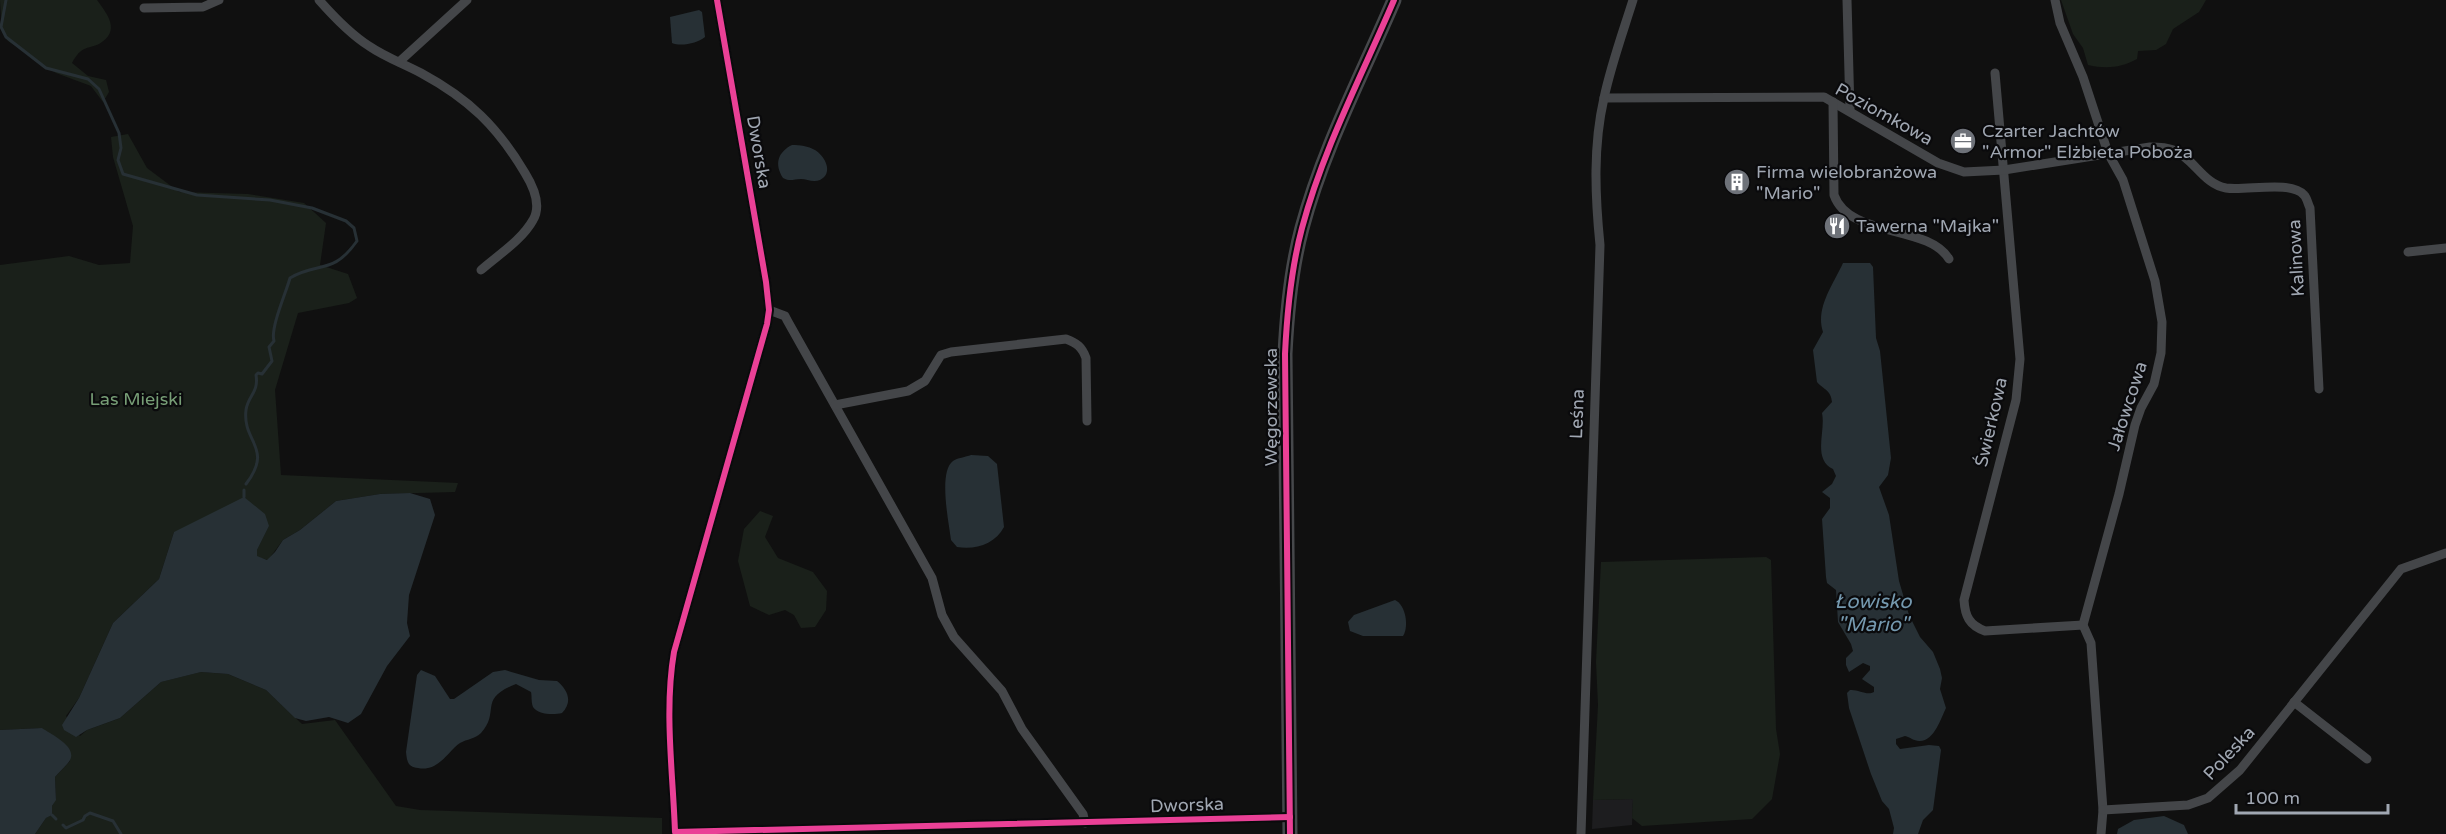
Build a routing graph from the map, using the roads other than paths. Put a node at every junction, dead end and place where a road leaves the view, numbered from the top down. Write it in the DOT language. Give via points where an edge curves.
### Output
graph roads {
  1 [pos="219,0"];
  2 [pos="319,0"];
  3 [pos="467,0"];
  4 [pos="717,0"];
  5 [pos="1394,0"];
  6 [pos="1633,0"];
  7 [pos="1847,0"];
  8 [pos="2055,0"];
  9 [pos="144,8"];
  10 [pos="399,62"];
  11 [pos="1995,74"];
  12 [pos="1604,98"];
  13 [pos="1833,102"];
  14 [pos="1850,111"];
  15 [pos="2108,153"];
  16 [pos="2004,170"];
  17 [pos="2446,248"];
  18 [pos="2408,252"];
  19 [pos="1949,259"];
  20 [pos="481,270"];
  21 [pos="769,310"];
  22 [pos="2319,389"];
  23 [pos="835,405"];
  24 [pos="1087,421"];
  25 [pos="2446,553"];
  26 [pos="2083,625"];
  27 [pos="2294,702"];
  28 [pos="2367,759"];
  29 [pos="2103,810"];
  30 [pos="1290,817"];
  31 [pos="1085,823"];
  32 [pos="1290,834"];
  33 [pos="1581,834"];
  34 [pos="2101,834"];
  1 -- 9 [label="street" via="203,7"];
  2 -- 10 [label="street" via="366,45"];
  3 -- 10 [label="street"];
  4 -- 21 [label="street, Dworska"];
  5 -- 30 [label="main road, Węgorzewska" via="1319,173 1288,299 1285,374"];
  6 -- 12 [label="street, Leśna"];
  7 -- 14 [label="street"];
  8 -- 15 [label="street, Jałowcowa"];
  10 -- 20 [label="street" via="449,89 484,117 508,146 534,192 534,219"];
  11 -- 16 [label="street, Świerkowa"];
  12 -- 13 [label="street, Poziomkowa" via="1810,96"];
  12 -- 33 [label="street, Leśna" via="1596,170 1600,245"];
  13 -- 14 [label="street, Poziomkowa"];
  13 -- 19 [label="street" via="1836,202 1857,219 1937,246"];
  14 -- 16 [label="street, Poziomkowa" via="1955,170"];
  15 -- 16 [label="street, Poziomkowa"];
  15 -- 22 [label="street, Kalinowa" via="2162,147 2182,155 2207,178 2224,187 2287,188 2306,196 2310,208"];
  15 -- 26 [label="street, Jałowcowa" via="2123,180 2155,281 2162,322 2161,353 2154,384 2135,425"];
  16 -- 26 [label="street, Świerkowa" via="2019,377 1964,600 1965,611 1974,627 1984,631"];
  17 -- 18 [label="street"];
  21 -- 23 [label="street" via="785,316"];
  21 -- 31 [label="street, Dworska" via="670,673 675,832"];
  23 -- 24 [label="street" via="908,391 925,381 941,355 951,352 1066,339 1077,343 1086,358"];
  23 -- 31 [label="street" via="932,578 950,632 1002,691 1022,729 1083,813"];
  25 -- 27 [label="street, Poleska" via="2402,569"];
  26 -- 29 [label="street" via="2091,644"];
  27 -- 28 [label="street"];
  27 -- 29 [label="street, Poleska" via="2240,770 2208,798 2178,806"];
  29 -- 34 [label="street"];
  30 -- 31 [label="street, Dworska"];
  30 -- 32 [label="main road, Węgorzewska"];
}
